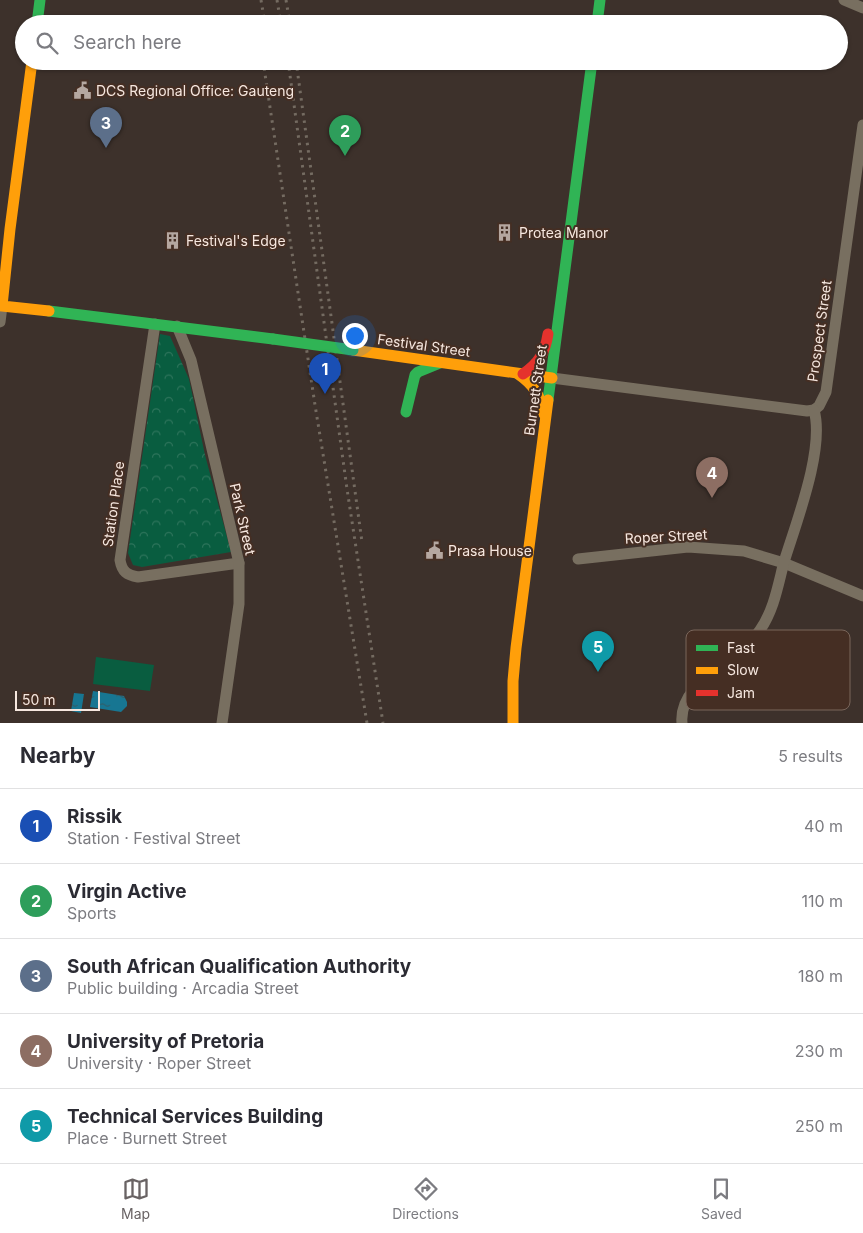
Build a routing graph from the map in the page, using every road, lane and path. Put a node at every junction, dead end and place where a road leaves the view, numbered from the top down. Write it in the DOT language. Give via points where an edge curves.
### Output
graph roads {
  1 [pos="40,0"];
  2 [pos="600,0"];
  3 [pos="844,0"];
  4 [pos="863,8"];
  5 [pos="38,15"];
  6 [pos="598,15"];
  7 [pos="31,70"];
  8 [pos="591,70"];
  9 [pos="863,125"];
  10 [pos="568,251"];
  11 [pos="1,306"];
  12 [pos="0,322"];
  13 [pos="155,324"];
  14 [pos="177,326"];
  15 [pos="440,363"];
  16 [pos="520,373"];
  17 [pos="552,378"];
  18 [pos="814,410"];
  19 [pos="406,412"];
  20 [pos="546,424"];
  21 [pos="578,559"];
  22 [pos="238,563"];
  23 [pos="784,564"];
  24 [pos="863,596"];
  25 [pos="760,630"];
  26 [pos="686,700"];
  27 [pos="222,723"];
  28 [pos="513,723"];
  29 [pos="682,723"];
  1 -- 5 [label="street"];
  2 -- 6 [label="street"];
  3 -- 4 [label="street"];
  7 -- 11 [label="street"];
  8 -- 10 [label="street, Burnett Street"];
  9 -- 18 [label="street, Prospect Street" via="826,392"];
  10 -- 16 [label="street" via="558,273 545,352 540,361"];
  10 -- 17 [label="street, Burnett Street"];
  11 -- 12 [label="street"];
  11 -- 13 [label="street, Festival Street"];
  13 -- 14 [label="street, Festival Street"];
  13 -- 22 [label="street, Station Place" via="121,568 128,575 138,577"];
  14 -- 15 [label="street, Festival Street, bridge"];
  14 -- 22 [label="street, Park Street" via="191,360"];
  15 -- 16 [label="street, Festival Street"];
  15 -- 19 [label="street" via="415,375"];
  16 -- 17 [label="street, Festival Street"];
  16 -- 20 [label="street" via="537,389"];
  17 -- 18 [label="street, Festival Street"];
  17 -- 20 [label="street, Burnett Street"];
  18 -- 23 [label="street" via="818,431 809,478"];
  20 -- 28 [label="street, Burnett Street" via="516,648"];
  21 -- 23 [label="street, Roper Street" via="703,547 744,551"];
  22 -- 27 [label="street, Park Street" via="239,604"];
  23 -- 24 [label="street, Roper Street"];
  23 -- 25 [label="street" via="772,606"];
  26 -- 29 [label="street"];
}
